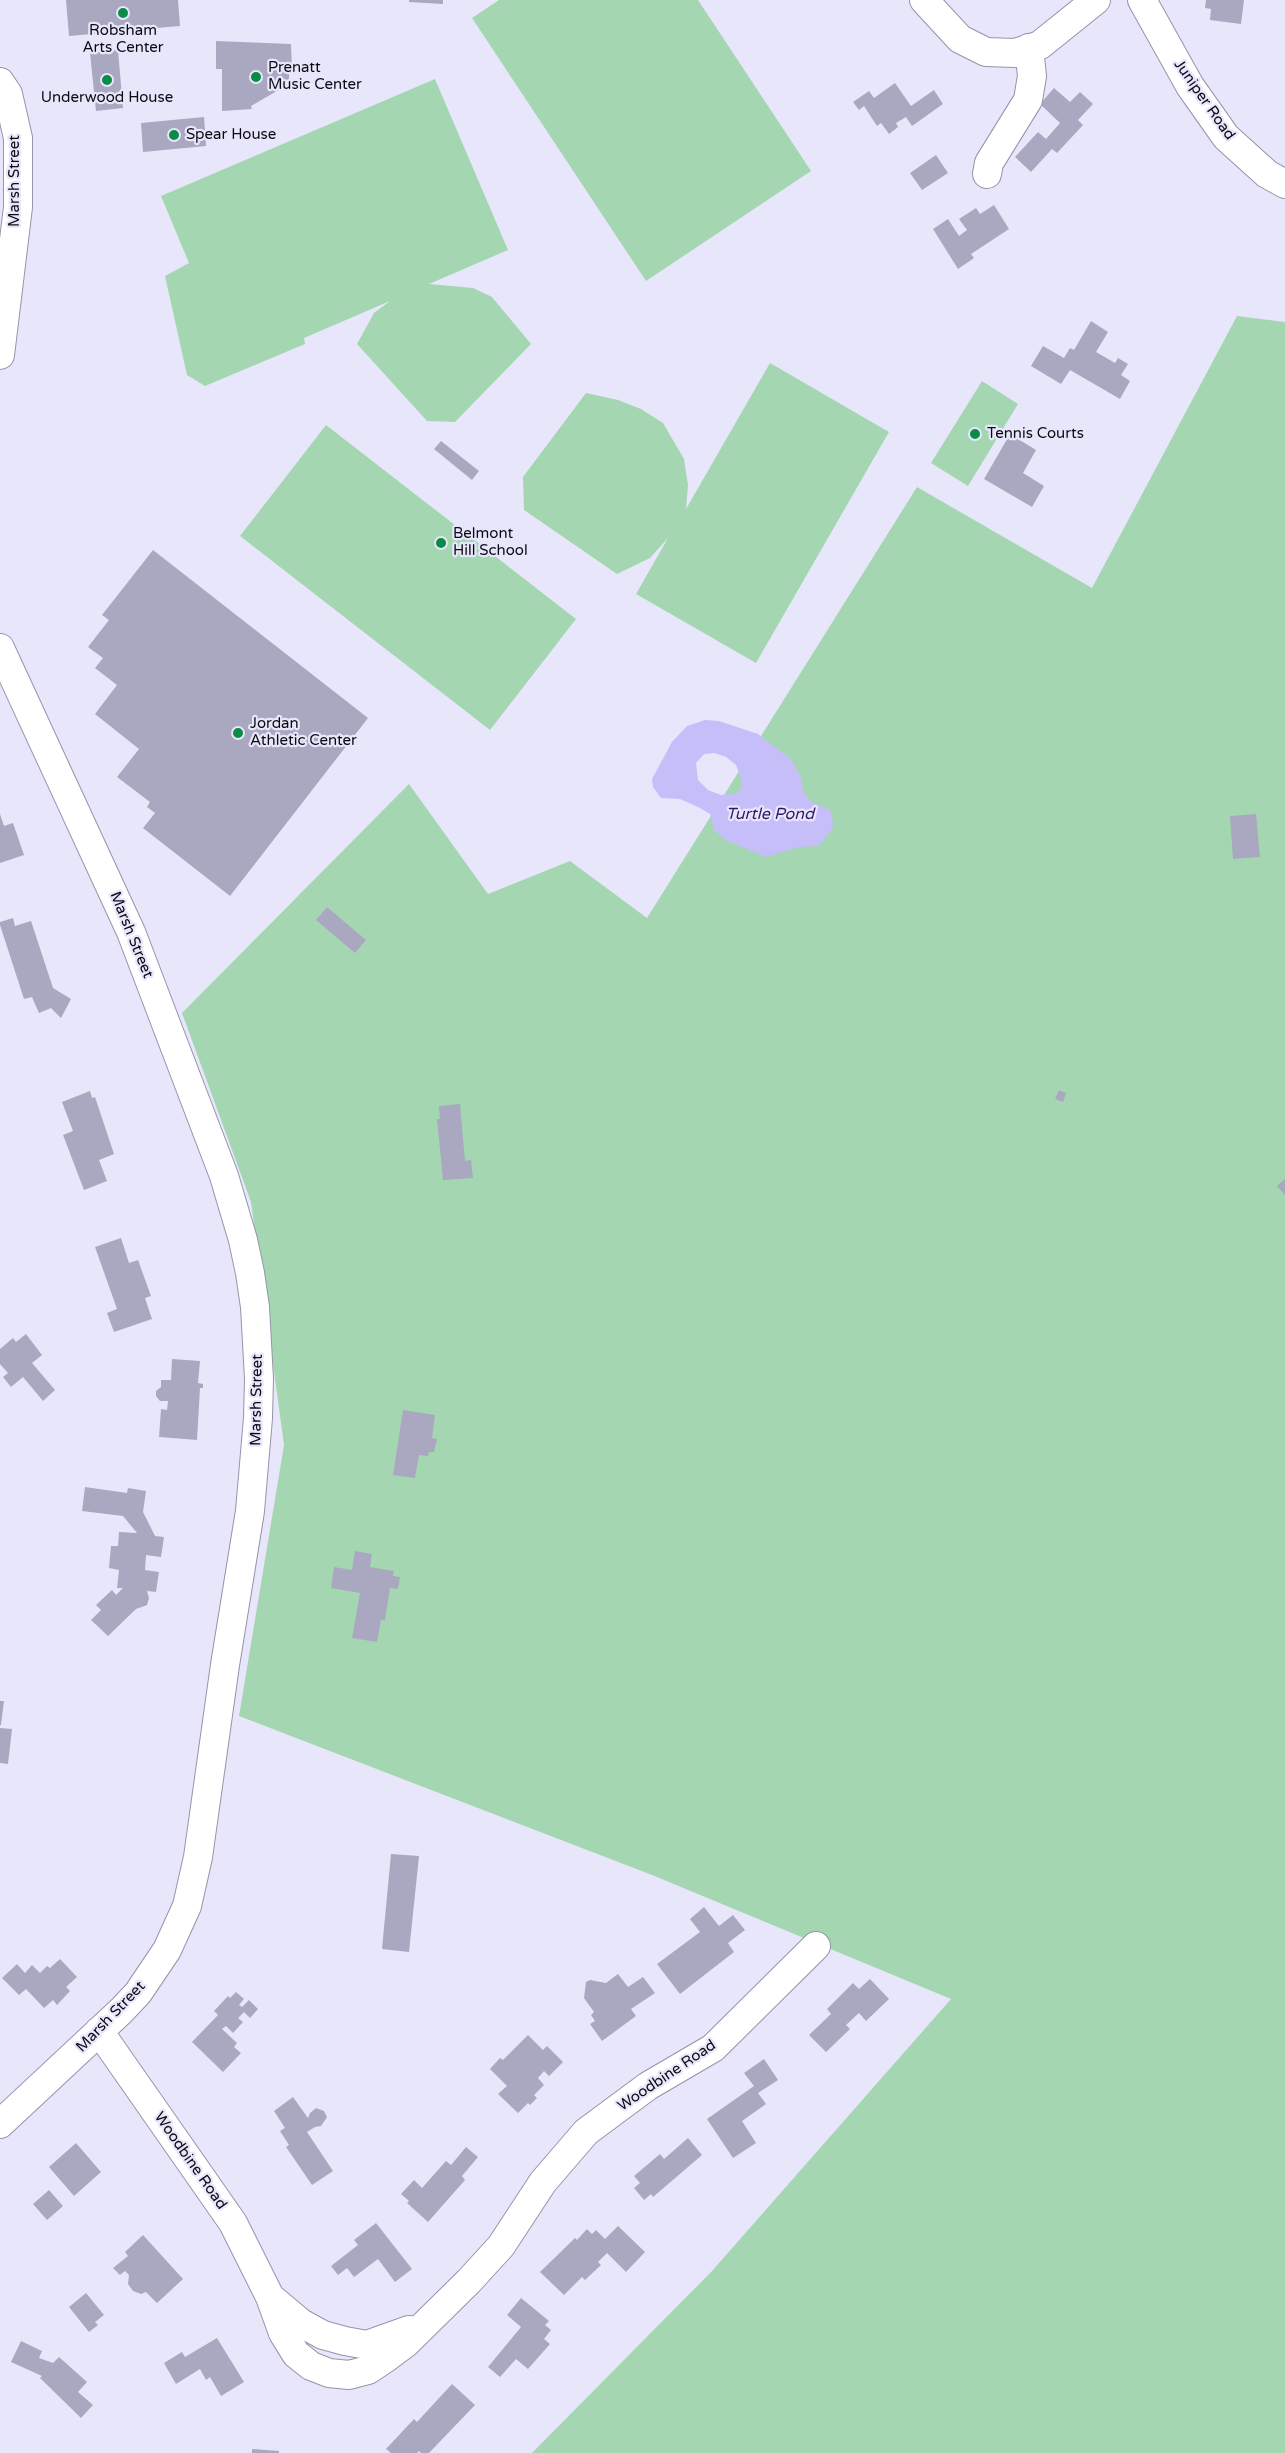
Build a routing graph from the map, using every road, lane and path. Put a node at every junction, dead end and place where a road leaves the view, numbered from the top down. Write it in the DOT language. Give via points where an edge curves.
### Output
graph roads {
  1 [pos="924,0"];
  2 [pos="1096,0"];
  3 [pos="1142,0"];
  4 [pos="1029,48"];
  5 [pos="0,82"];
  6 [pos="987,174"];
  7 [pos="1285,184"];
  8 [pos="4,295"];
  9 [pos="0,355"];
  10 [pos="0,648"];
  11 [pos="816,1946"];
  12 [pos="99,2031"];
  13 [pos="0,2124"];
  1 -- 4 [label="street" via="960,39 986,52 1015,53"];
  2 -- 4 [label="street" via="1040,45"];
  3 -- 7 [label="street, Juniper Road" via="1190,86 1226,137 1267,174"];
  4 -- 6 [label="street" via="1032,76 1028,100 989,163"];
  5 -- 8 [label="street, Marsh Street" via="8,94 18,138 18,207"];
  8 -- 9 [label="street, Marsh Street"];
  10 -- 12 [label="street, Marsh Street" via="123,913 214,1146 243,1240 257,1334 258,1418 250,1511 193,1884 179,1928 162,1958 138,1993"];
  11 -- 12 [label="street, Woodbine Road" via="713,2048 648,2086 586,2132 543,2182 501,2246 432,2318 367,2345 323,2335 301,2323 270,2297 233,2223"];
  12 -- 13 [label="street, Marsh Street"];
}
